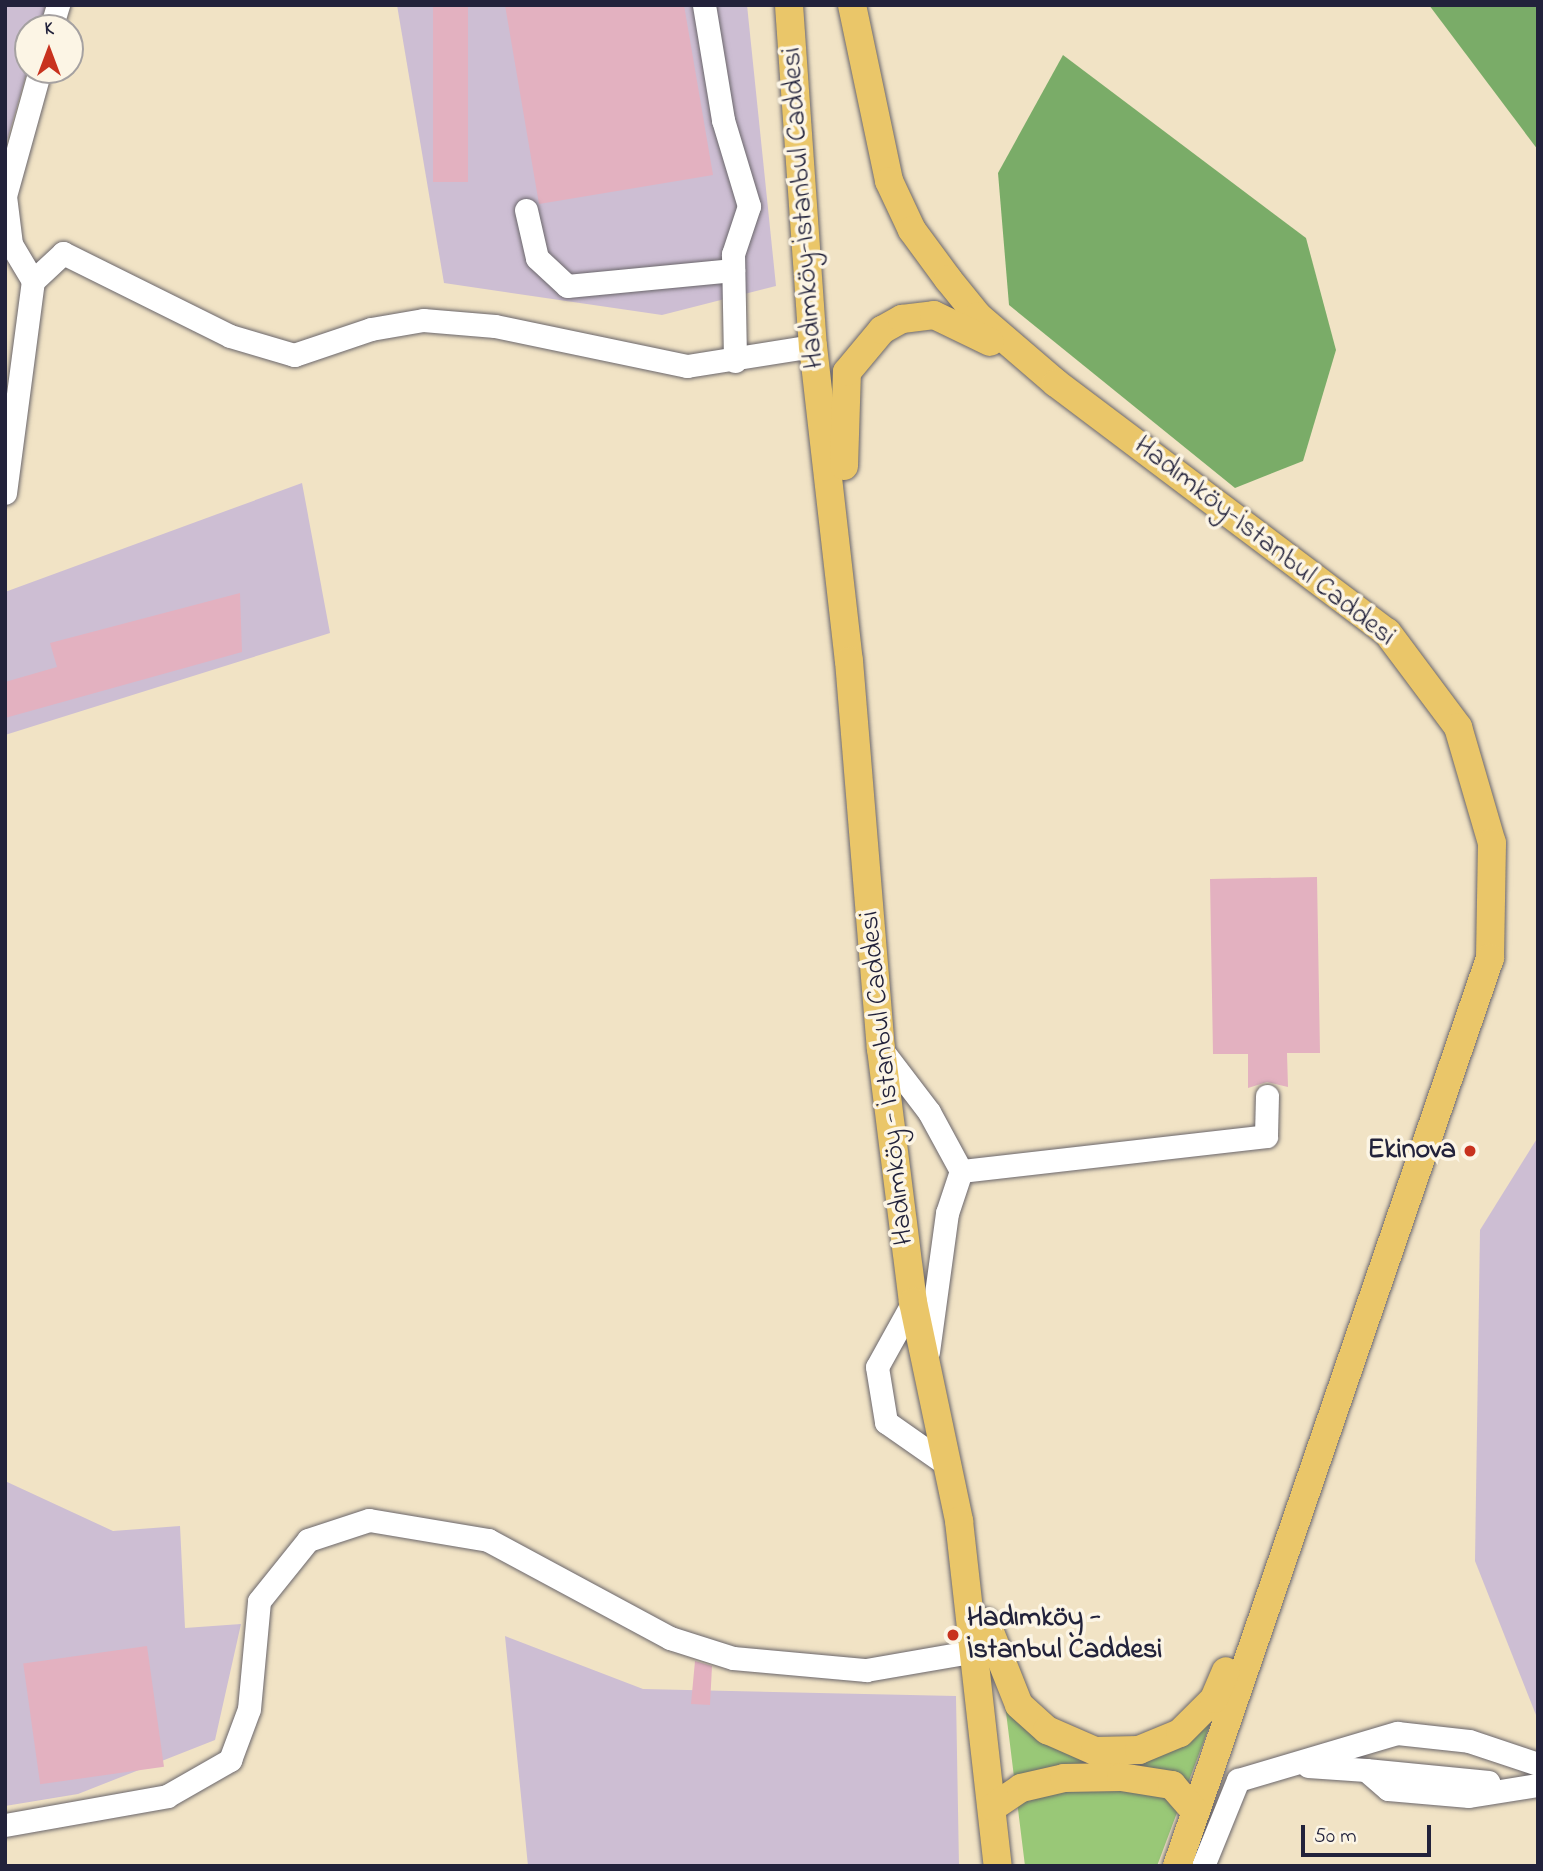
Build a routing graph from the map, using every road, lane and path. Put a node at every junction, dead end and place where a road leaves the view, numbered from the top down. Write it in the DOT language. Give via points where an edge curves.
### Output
graph roads {
  1 [pos="704,5"];
  2 [pos="789,5"];
  3 [pos="852,5"];
  4 [pos="36,84"];
  5 [pos="526,210"];
  6 [pos="733,270"];
  7 [pos="33,281"];
  8 [pos="813,346"];
  9 [pos="735,361"];
  10 [pos="1056,383"];
  11 [pos="5,493"];
  12 [pos="849,661"];
  13 [pos="881,1049"];
  14 [pos="1267,1096"];
  15 [pos="961,1171"];
  16 [pos="913,1302"];
  17 [pos="926,1369"];
  18 [pos="946,1464"];
  19 [pos="959,1521"];
  20 [pos="1268,1589"];
  21 [pos="976,1651"];
  22 [pos="1538,1764"];
  23 [pos="1294,1765"];
  24 [pos="1366,1770"];
  25 [pos="1530,1786"];
  26 [pos="993,1807"];
  27 [pos="1195,1811"];
  28 [pos="5,1825"];
  29 [pos="998,1866"];
  30 [pos="1177,1866"];
  31 [pos="1203,1866"];
  1 -- 6 [label="street" via="723,120 749,206"];
  2 -- 8 [label="main road, Hadımköy-İstanbul Caddesi"];
  3 -- 10 [label="main road, Hadımköy-İstanbul Caddesi" via="872,120 912,230 978,316"];
  4 -- 7 [label="street" via="5,196 11,244"];
  5 -- 6 [label="street" via="537,258 567,286"];
  6 -- 9 [label="street"];
  7 -- 9 [label="street" via="63,253 230,336 294,355 371,329 424,320 495,326 687,366"];
  7 -- 11 [label="street"];
  8 -- 9 [label="street"];
  8 -- 12 [label="main road, Hadımköy-İstanbul Caddesi"];
  10 -- 12 [label="main road" via="963,325 934,315 892,323 860,353 848,372 843,416"];
  10 -- 20 [label="main road, Hadımköy-İstanbul Caddesi" via="1387,632 1458,727 1492,843 1490,958"];
  12 -- 13 [label="main road, Hadımköy - İstanbul Caddesi"];
  13 -- 15 [label="street" via="929,1112"];
  13 -- 16 [label="main road, Hadımköy - İstanbul Caddesi"];
  14 -- 15 [label="street" via="1266,1136"];
  15 -- 17 [label="street" via="947,1213"];
  16 -- 17 [label="main road, Hadımköy - İstanbul Caddesi"];
  16 -- 18 [label="street" via="877,1367 886,1422"];
  17 -- 18 [label="main road, Hadımköy - İstanbul Caddesi"];
  18 -- 19 [label="main road, Hadımköy - İstanbul Caddesi"];
  19 -- 20 [label="main road" via="1008,1688 1031,1719 1095,1751 1139,1749 1199,1717"];
  19 -- 21 [label="main road, Hadımköy - İstanbul Caddesi"];
  20 -- 27 [label="main road"];
  21 -- 26 [label="main road, Hadımköy - İstanbul Caddesi"];
  21 -- 28 [label="street" via="866,1670 733,1658 670,1638 488,1540 369,1520 308,1540 259,1601 249,1709 230,1760 167,1796"];
  22 -- 23 [label="street" via="1469,1741 1397,1733"];
  23 -- 24 [label="street"];
  23 -- 31 [label="street" via="1238,1780"];
  24 -- 25 [label="street"];
  24 -- 25 [label="street" via="1388,1789 1469,1796"];
  26 -- 27 [label="main road" via="1021,1788 1063,1778 1121,1777 1172,1785"];
  26 -- 29 [label="main road, Hadımköy - İstanbul Caddesi"];
  27 -- 30 [label="main road"];
}
